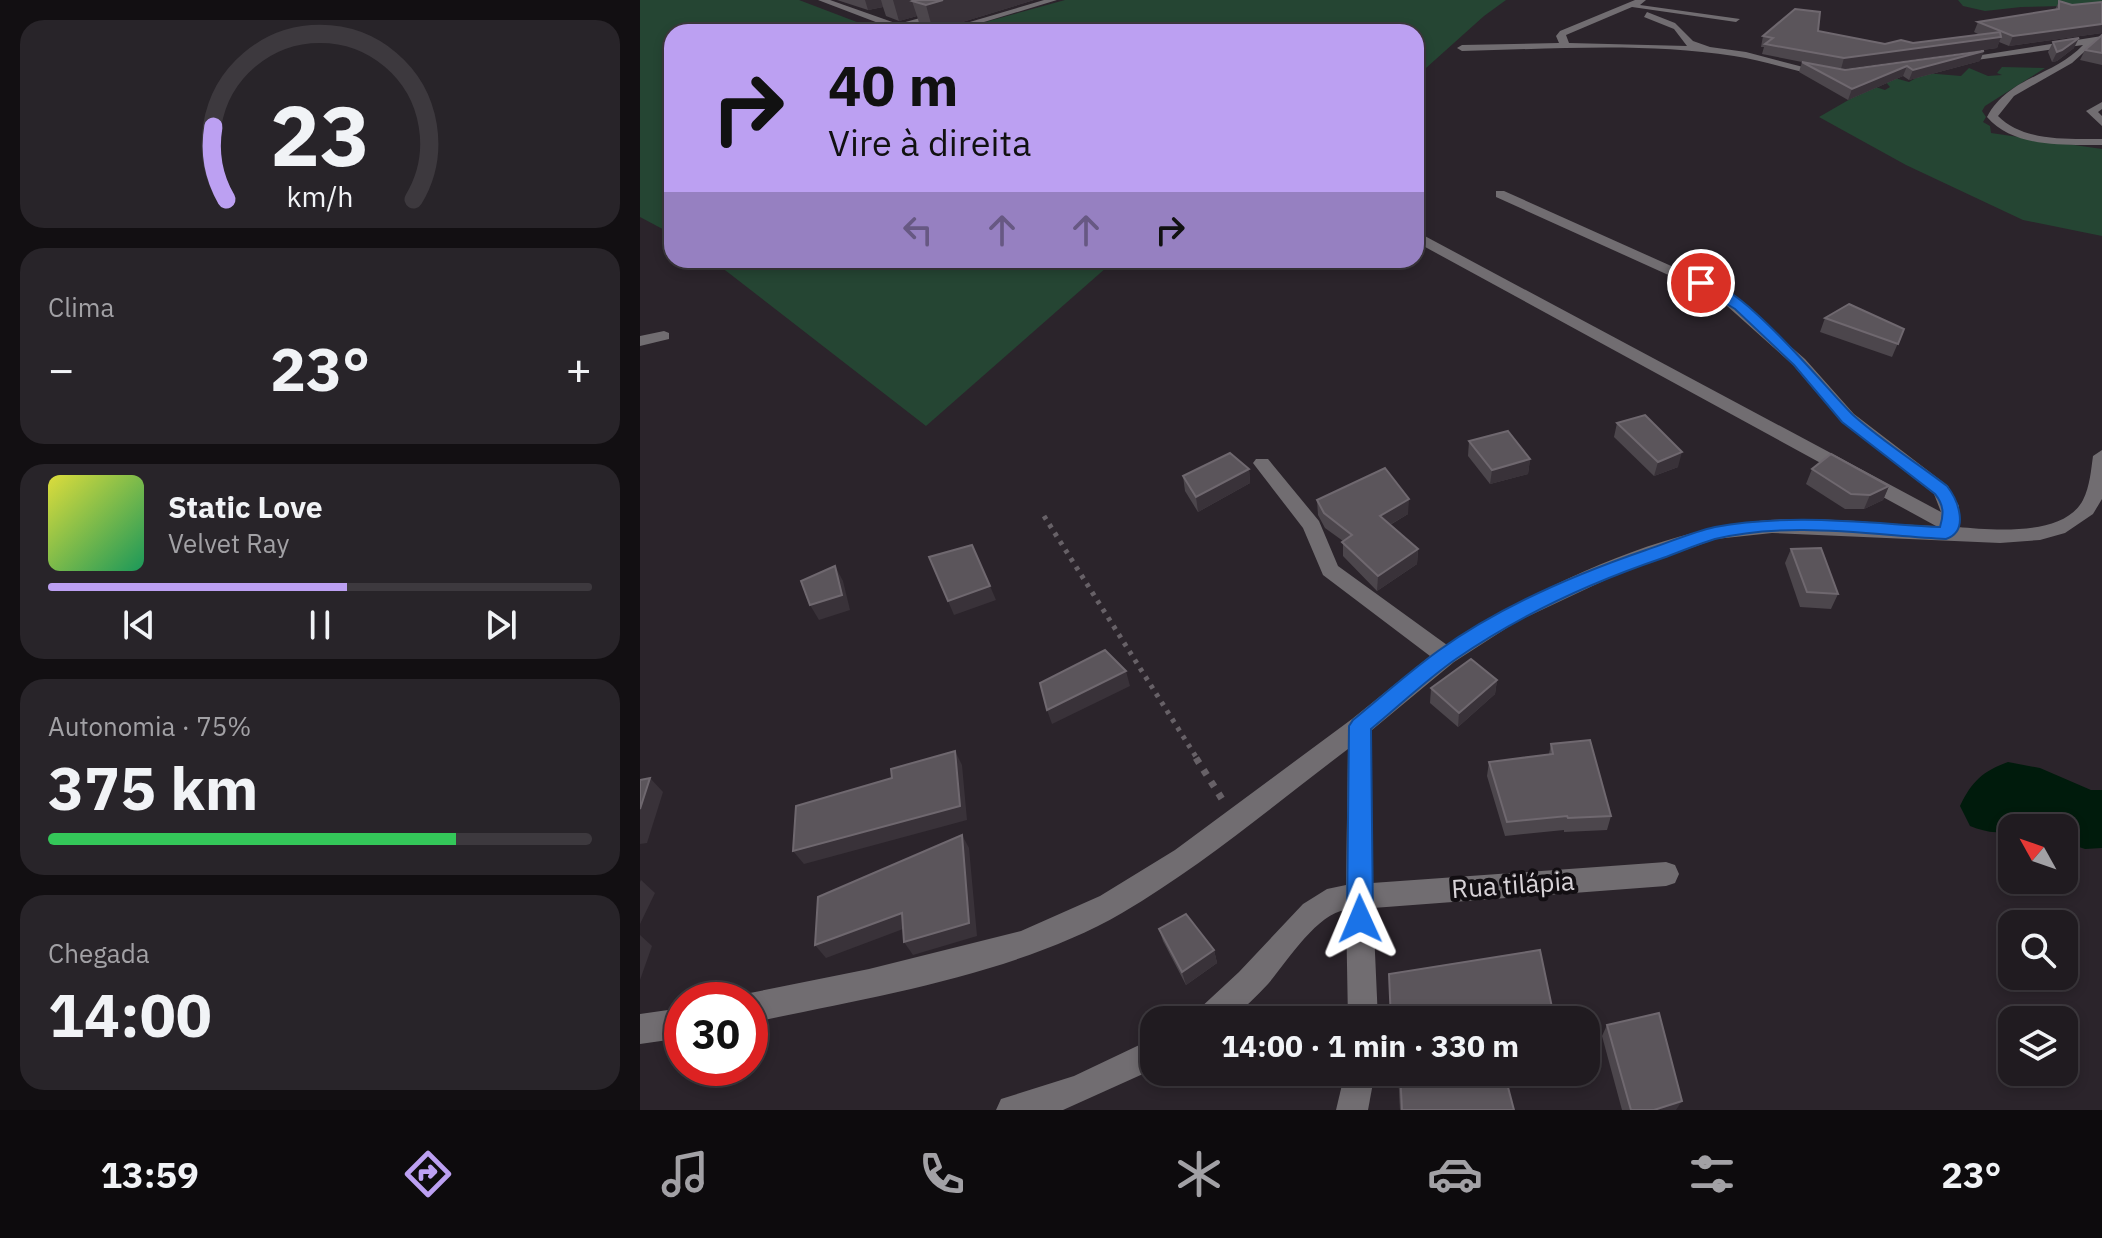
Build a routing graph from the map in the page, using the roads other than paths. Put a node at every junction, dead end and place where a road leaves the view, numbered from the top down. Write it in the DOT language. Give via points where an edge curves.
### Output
graph roads {
  1 [pos="822,0"];
  2 [pos="859,0"];
  3 [pos="968,0"];
  4 [pos="996,0"];
  5 [pos="1053,0"];
  6 [pos="983,4"];
  7 [pos="1637,4"];
  8 [pos="838,6"];
  9 [pos="894,10"];
  10 [pos="1007,13"];
  11 [pos="867,16"];
  12 [pos="1736,19"];
  13 [pos="889,24"];
  14 [pos="908,24"];
  15 [pos="969,24"];
  16 [pos="2097,39"];
  17 [pos="1565,46"];
  18 [pos="1462,48"];
  19 [pos="1713,51"];
  20 [pos="1951,60"];
  21 [pos="1841,75"];
  22 [pos="2102,105"];
  23 [pos="2102,123"];
  24 [pos="2102,143"];
  25 [pos="1500,194"];
  26 [pos="1424,241"];
  27 [pos="664,336"];
  28 [pos="640,341"];
  29 [pos="2102,456"];
  30 [pos="1262,463"];
  31 [pos="1948,529"];
  32 [pos="1446,656"];
  33 [pos="1360,726"];
  34 [pos="1666,874"];
  35 [pos="1359,895"];
  36 [pos="768,1004"];
  37 [pos="1223,1006"];
  38 [pos="1363,1006"];
  39 [pos="664,1026"];
  40 [pos="640,1029"];
  41 [pos="1140,1060"];
  42 [pos="1357,1086"];
  43 [pos="1012,1110"];
  44 [pos="1352,1110"];
  1 -- 8 [label="street"];
  2 -- 8 [label="street"];
  3 -- 6 [label="street"];
  4 -- 6 [label="street"];
  5 -- 10 [label="street"];
  6 -- 10 [label="street"];
  6 -- 14 [label="street"];
  7 -- 12 [label="street"];
  7 -- 17 [label="street" via="1563,33"];
  7 -- 19 [label="street" via="1643,13 1682,30 1689,43"];
  8 -- 11 [label="street"];
  9 -- 11 [label="street"];
  10 -- 15 [label="street"];
  11 -- 13 [label="street"];
  16 -- 20 [label="street"];
  16 -- 24 [label="street" via="2079,56 2002,101 1992,117 2012,132"];
  17 -- 18 [label="street"];
  17 -- 19 [label="street"];
  19 -- 21 [label="street"];
  22 -- 23 [label="street" via="2091,111"];
  25 -- 31 [label="street" via="1701,283 1739,306 1848,418 1941,490 1950,502"];
  26 -- 31 [label="street" via="1813,449"];
  27 -- 28 [label="street"];
  29 -- 31 [label="street" via="2086,511 2062,528 2027,535"];
  30 -- 32 [label="street" via="1312,526 1330,570"];
  31 -- 32 [label="street" via="1772,526 1714,533 1568,587 1508,616"];
  32 -- 33 [label="street"];
  33 -- 35 [label="street"];
  33 -- 36 [label="street" via="1184,859 1110,905 1023,944"];
  34 -- 35 [label="street, Rua tilápia"];
  35 -- 37 [label="street, Rua tilápia" via="1337,898 1309,915"];
  35 -- 38 [label="street"];
  39 -- 40 [label="street"];
  41 -- 43 [label="street" via="1078,1090"];
  42 -- 44 [label="street"];
}
